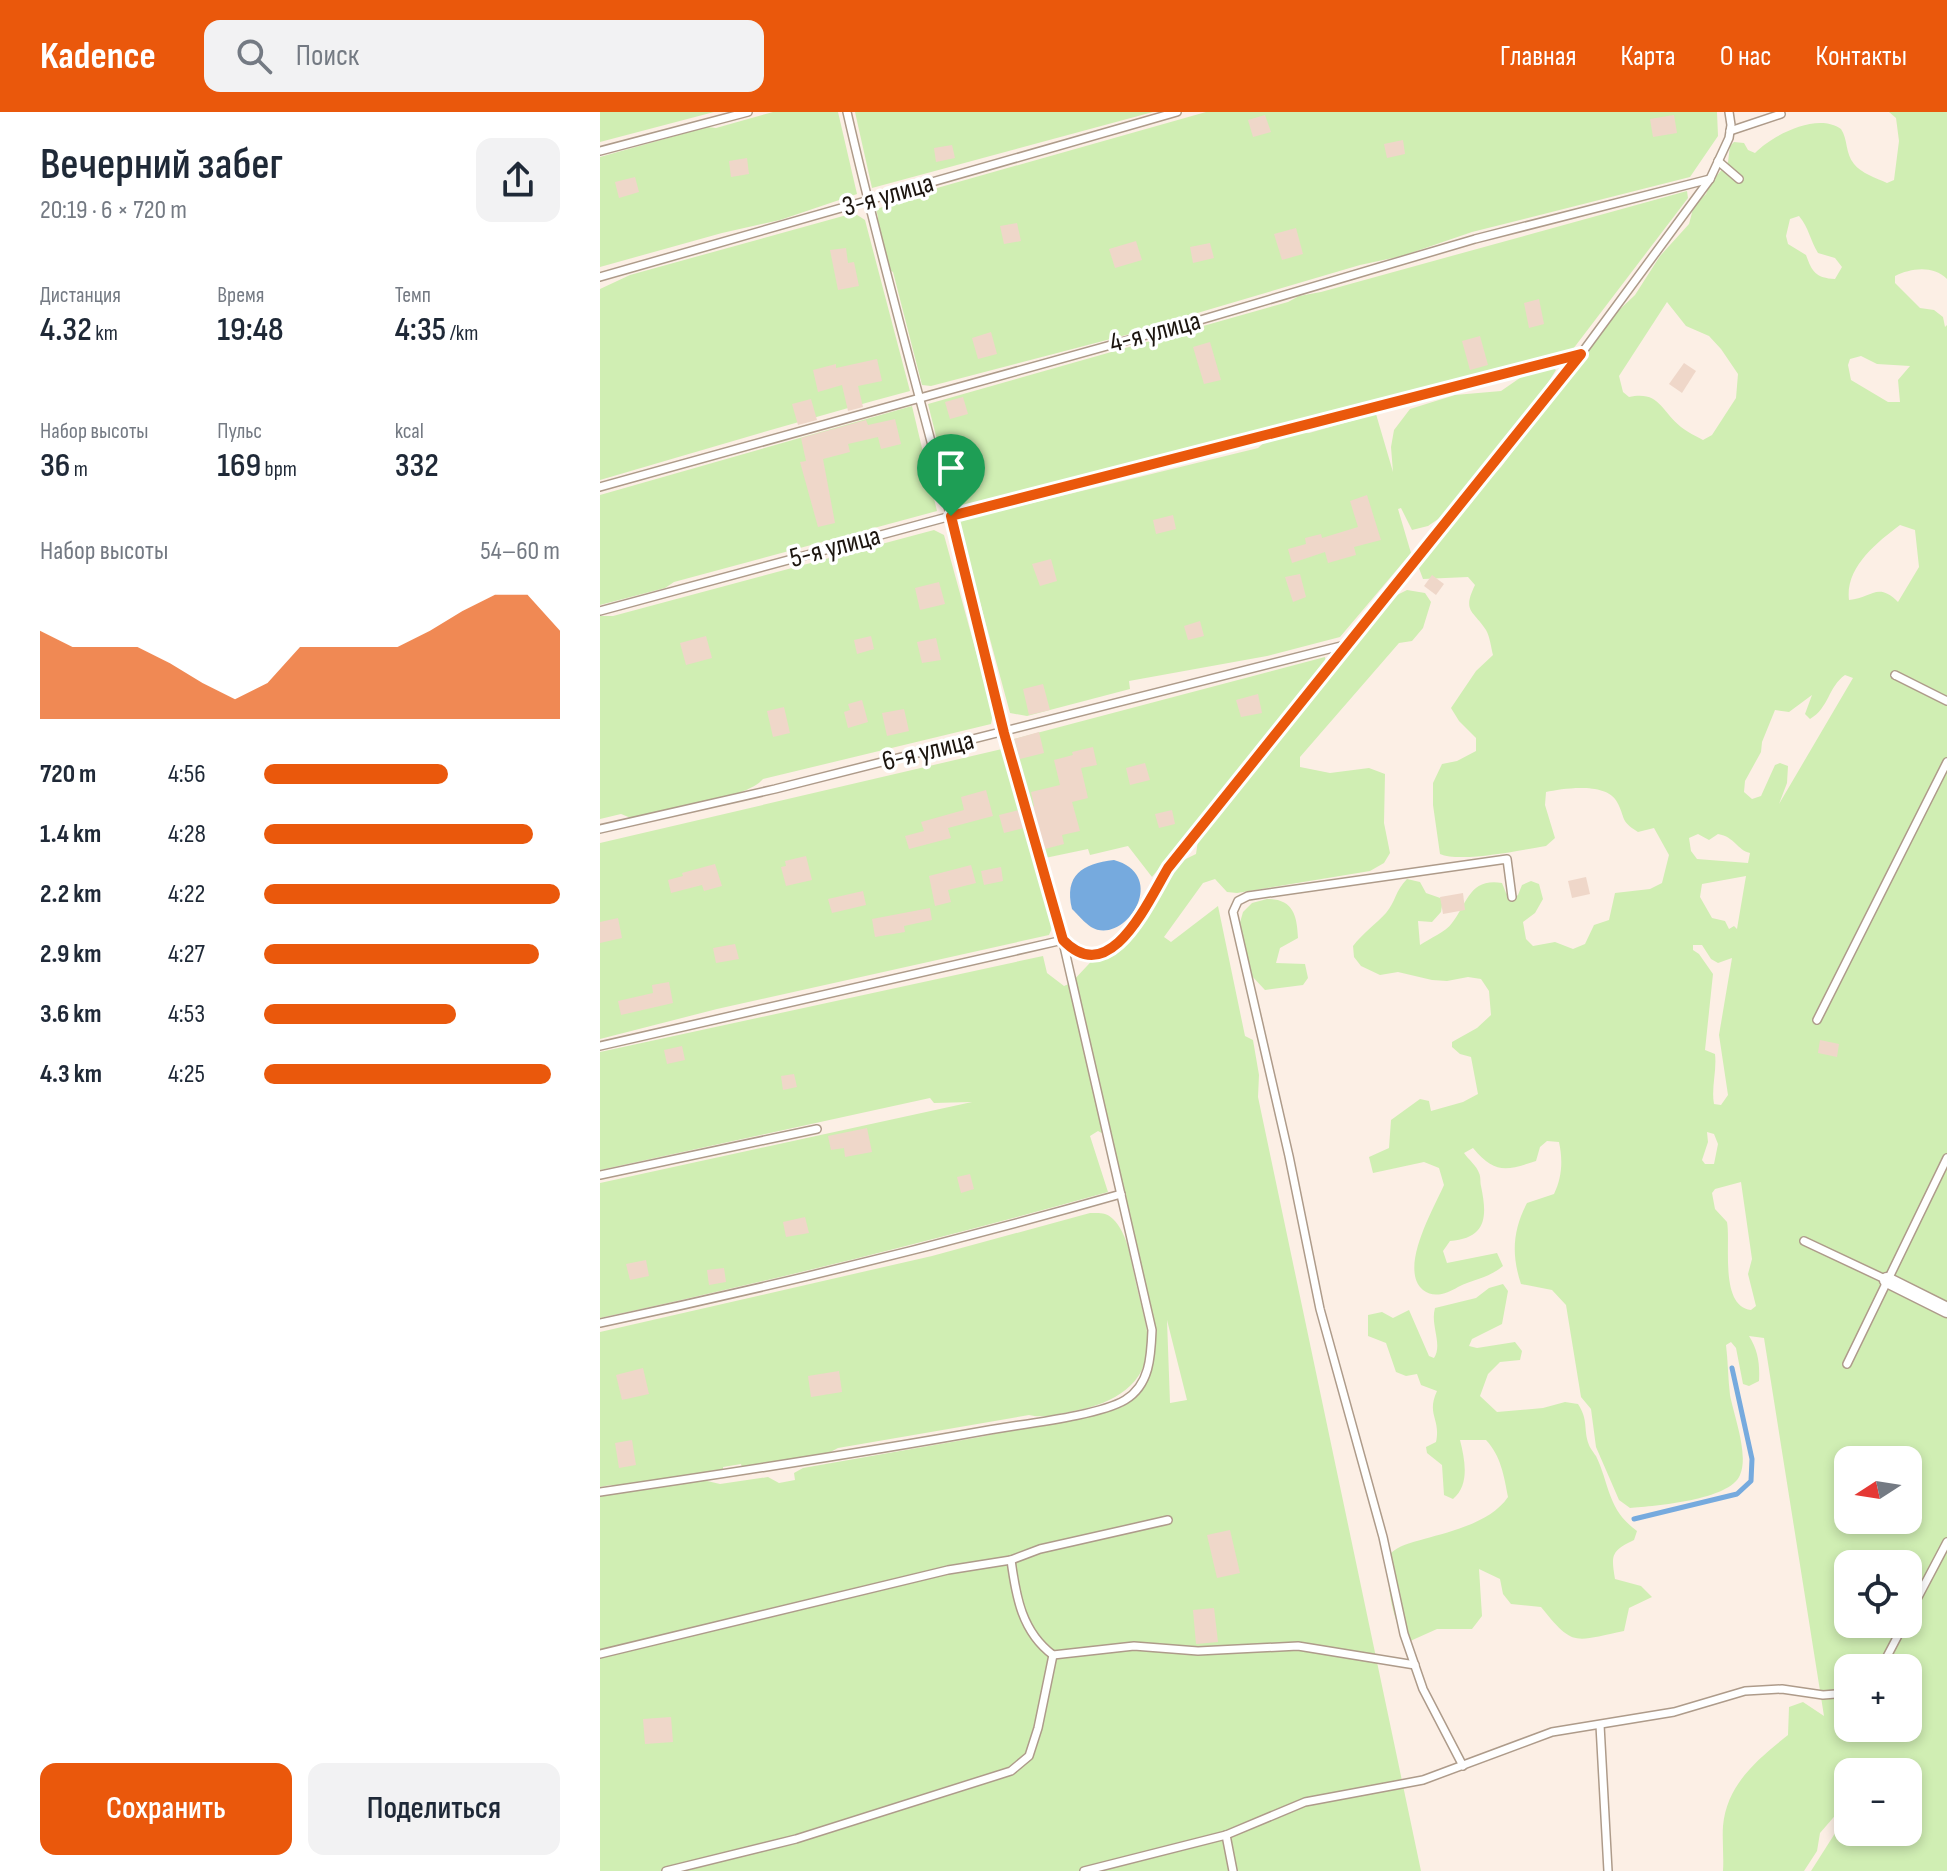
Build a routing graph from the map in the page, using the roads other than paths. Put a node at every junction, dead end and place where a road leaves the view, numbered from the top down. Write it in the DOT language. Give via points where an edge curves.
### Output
graph roads {
  1 [pos="748,112"];
  2 [pos="847,112"];
  3 [pos="1177,112"];
  4 [pos="1729,112"];
  5 [pos="1781,114"];
  6 [pos="1730,131"];
  7 [pos="600,151"];
  8 [pos="1718,161"];
  9 [pos="1710,179"];
  10 [pos="1739,179"];
  11 [pos="868,201"];
  12 [pos="600,277"];
  13 [pos="1581,354"];
  14 [pos="918,396"];
  15 [pos="600,487"];
  16 [pos="951,516"];
  17 [pos="600,611"];
  18 [pos="1347,644"];
  19 [pos="1895,675"];
  20 [pos="1947,701"];
  21 [pos="1004,733"];
  22 [pos="1947,762"];
  23 [pos="600,829"];
  24 [pos="1512,897"];
  25 [pos="1063,940"];
  26 [pos="1817,1020"];
  27 [pos="600,1046"];
  28 [pos="817,1129"];
  29 [pos="1947,1158"];
  30 [pos="600,1175"];
  31 [pos="1121,1194"];
  32 [pos="1804,1241"];
  33 [pos="1887,1280"];
  34 [pos="1947,1310"];
  35 [pos="600,1323"];
  36 [pos="1847,1364"];
  37 [pos="600,1492"];
  38 [pos="1168,1520"];
  39 [pos="1947,1542"];
  40 [pos="1011,1560"];
  41 [pos="1922,1589"];
  42 [pos="600,1654"];
  43 [pos="1053,1655"];
  44 [pos="1415,1665"];
  45 [pos="1834,1694"];
  46 [pos="1600,1725"];
  47 [pos="1463,1766"];
  48 [pos="1226,1835"];
  49 [pos="666,1871"];
  50 [pos="1084,1871"];
  51 [pos="1233,1871"];
  52 [pos="1608,1871"];
  1 -- 7 [label="lane"];
  2 -- 11 [label="lane"];
  3 -- 11 [label="lane, 3-я улица"];
  4 -- 6 [label="lane"];
  5 -- 6 [label="lane"];
  6 -- 8 [label="lane"];
  8 -- 9 [label="lane"];
  8 -- 10 [label="lane"];
  9 -- 13 [label="lane"];
  9 -- 14 [label="lane, 4-я улица" via="1475,239"];
  11 -- 12 [label="lane, 3-я улица"];
  11 -- 14 [label="lane"];
  13 -- 16 [label="lane, 5-я улица"];
  13 -- 18 [label="lane"];
  14 -- 15 [label="lane, 4-я улица"];
  14 -- 16 [label="lane"];
  16 -- 17 [label="lane, 5-я улица"];
  16 -- 21 [label="lane"];
  18 -- 21 [label="lane, 6-я улица"];
  18 -- 25 [label="lane" via="1168,868 1139,917 1111,950 1084,956"];
  19 -- 20 [label="lane"];
  21 -- 23 [label="lane, 6-я улица"];
  21 -- 25 [label="lane"];
  22 -- 26 [label="lane"];
  24 -- 44 [label="lane" via="1507,859 1248,896 1233,912 1320,1309"];
  25 -- 27 [label="lane"];
  25 -- 31 [label="lane"];
  28 -- 30 [label="lane"];
  29 -- 33 [label="lane"];
  31 -- 35 [label="lane" via="969,1237"];
  31 -- 37 [label="lane" via="1152,1330 1146,1374 1125,1399 1055,1418"];
  32 -- 33 [label="lane"];
  33 -- 34 [label="street"];
  33 -- 36 [label="lane"];
  38 -- 40 [label="lane"];
  39 -- 41 [label="lane"];
  40 -- 42 [label="lane" via="948,1570"];
  40 -- 43 [label="lane" via="1021,1613 1038,1644"];
  43 -- 44 [label="lane" via="1134,1646 1198,1651 1298,1646"];
  43 -- 49 [label="lane" via="1029,1756 1011,1771 796,1839"];
  44 -- 47 [label="lane"];
  45 -- 46 [label="lane" via="1745,1691 1674,1712"];
  46 -- 47 [label="lane" via="1552,1732"];
  46 -- 52 [label="lane"];
  47 -- 48 [label="lane" via="1396,1787 1305,1802"];
  48 -- 50 [label="lane"];
  48 -- 51 [label="lane"];
}
